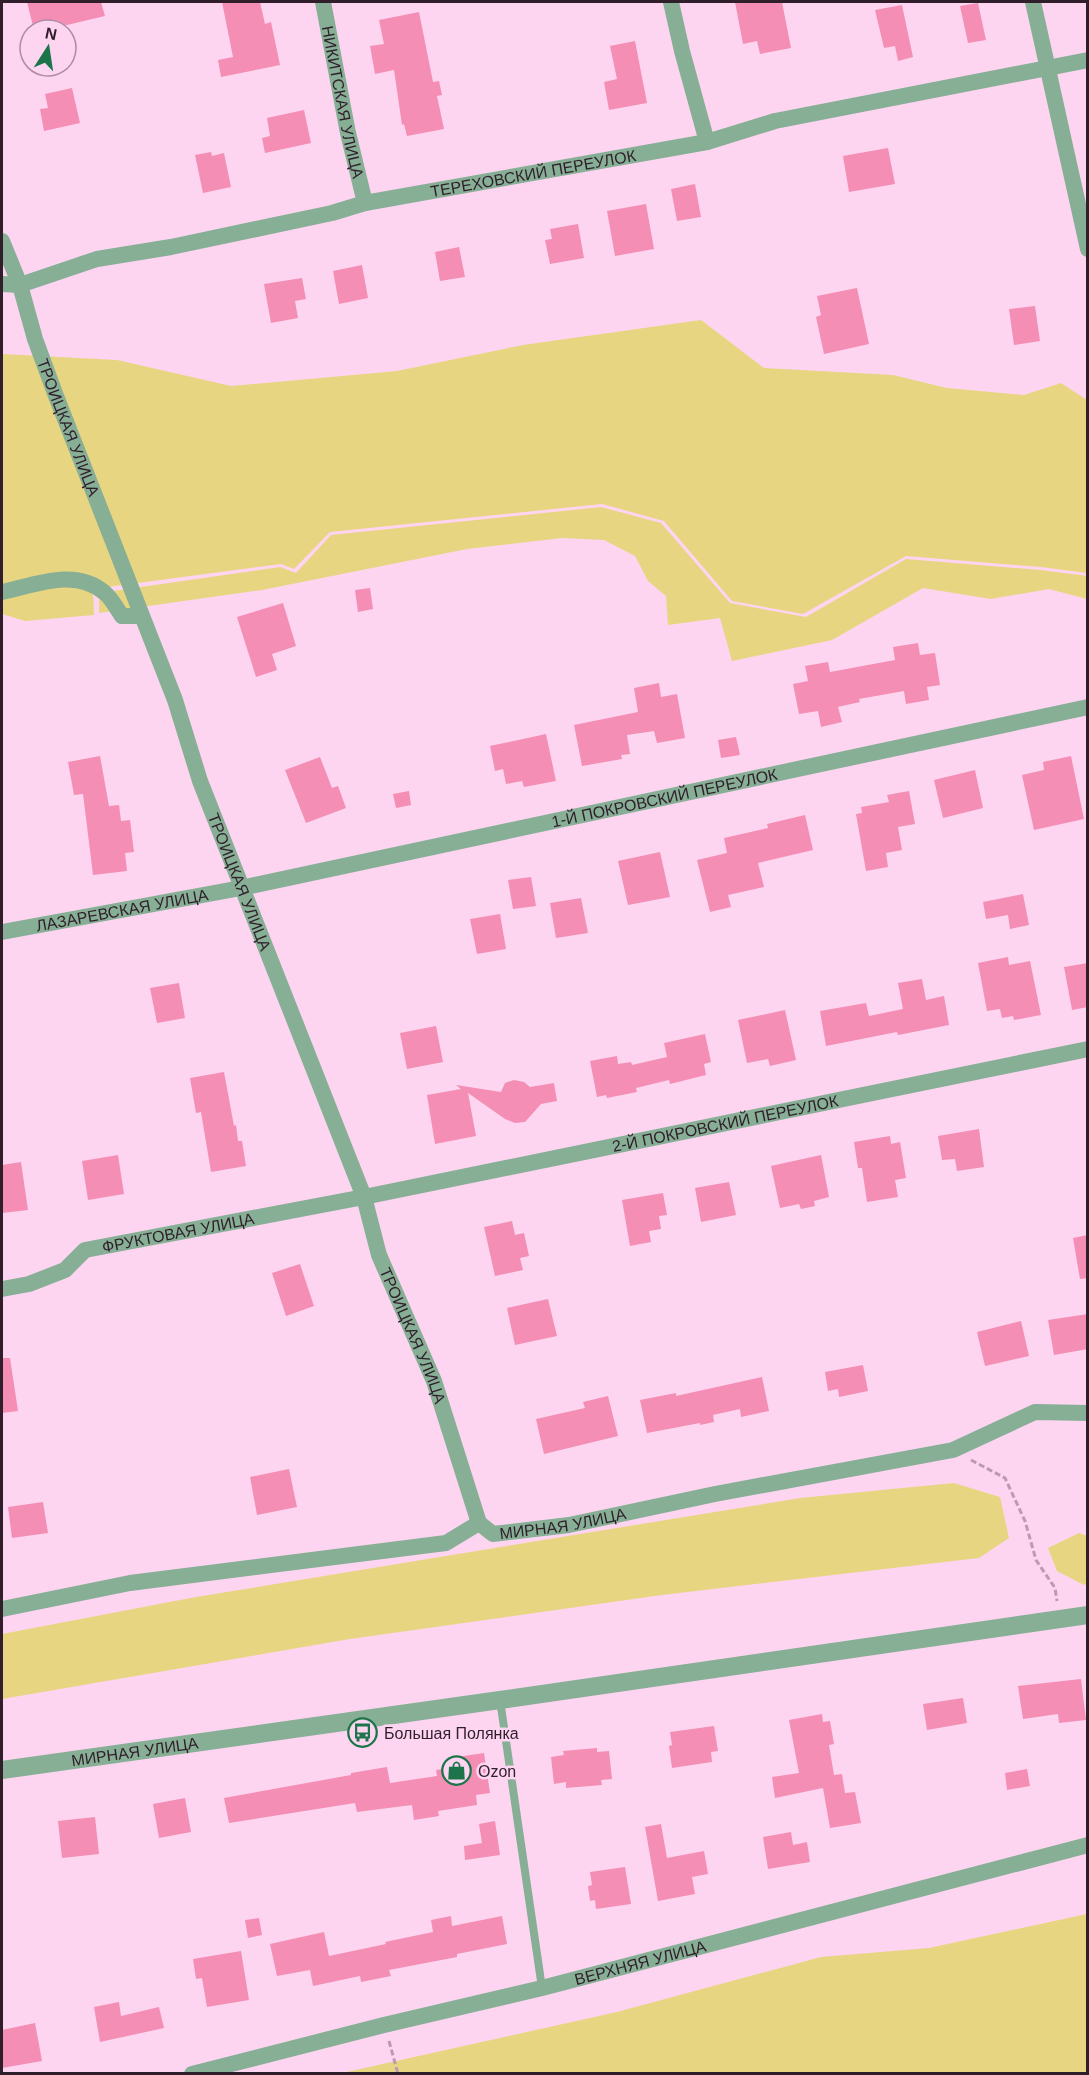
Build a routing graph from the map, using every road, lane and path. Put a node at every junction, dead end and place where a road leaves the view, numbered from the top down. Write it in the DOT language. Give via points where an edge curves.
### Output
graph roads {
  1 [pos="323,2"];
  2 [pos="671,2"];
  3 [pos="1033,2"];
  4 [pos="1088,60"];
  5 [pos="1048,68"];
  6 [pos="707,142"];
  7 [pos="365,203"];
  8 [pos="2,241"];
  9 [pos="1088,249"];
  10 [pos="2,284"];
  11 [pos="20,285"];
  12 [pos="2,592"];
  13 [pos="141,616"];
  14 [pos="1088,707"];
  15 [pos="241,888"];
  16 [pos="2,932"];
  17 [pos="1088,1049"];
  18 [pos="364,1197"];
  19 [pos="2,1289"];
  20 [pos="1088,1413"];
  21 [pos="953,1450"];
  22 [pos="479,1523"];
  23 [pos="2,1609"];
  24 [pos="1088,1615"];
  25 [pos="1059,1619"];
  26 [pos="500,1700"];
  27 [pos="2,1770"];
  28 [pos="1088,1845"];
  29 [pos="542,1988"];
  30 [pos="384,2025"];
  31 [pos="192,2073"];
  32 [pos="398,2073"];
  1 -- 7 [label="street, НИКИТСКАЯ УЛИЦА"];
  2 -- 6 [label="street"];
  3 -- 5 [label="street"];
  4 -- 5 [label="street, ТЕРЕХОВСКИЙ ПЕРЕУЛОК"];
  5 -- 6 [label="street, ТЕРЕХОВСКИЙ ПЕРЕУЛОК" via="775,121"];
  5 -- 9 [label="street"];
  6 -- 7 [label="street, ТЕРЕХОВСКИЙ ПЕРЕУЛОК"];
  7 -- 11 [label="street, ТЕРЕХОВСКИЙ ПЕРЕУЛОК" via="182,245 97,259"];
  8 -- 11 [label="street, ТРОИЦКАЯ УЛИЦА"];
  10 -- 11 [label="street"];
  11 -- 13 [label="street, ТРОИЦКАЯ УЛИЦА" via="35,339"];
  12 -- 13 [label="street" via="65,578 84,580 105,593 122,616"];
  13 -- 15 [label="street, ТРОИЦКАЯ УЛИЦА"];
  14 -- 15 [label="street, 1-Й ПОКРОВСКИЙ ПЕРЕУЛОК"];
  15 -- 16 [label="street, ЛАЗАРЕВСКАЯ УЛИЦА"];
  15 -- 18 [label="street, ТРОИЦКАЯ УЛИЦА"];
  17 -- 18 [label="street, 2-Й ПОКРОВСКИЙ ПЕРЕУЛОК"];
  18 -- 19 [label="street, ФРУКТОВАЯ УЛИЦА" via="85,1250 65,1270 29,1284"];
  18 -- 22 [label="street, ТРОИЦКАЯ УЛИЦА" via="379,1255 434,1381"];
  20 -- 21 [label="street, МИРНАЯ УЛИЦА" via="1035,1412"];
  21 -- 22 [label="street, МИРНАЯ УЛИЦА" via="569,1525 493,1534"];
  21 -- 25 [label="path" via="1005,1478 1036,1560 1055,1588"];
  22 -- 23 [label="street, МИРНАЯ УЛИЦА" via="446,1543 130,1583"];
  24 -- 25 [label="street, МИРНАЯ УЛИЦА"];
  25 -- 26 [label="street, МИРНАЯ УЛИЦА"];
  26 -- 27 [label="street, МИРНАЯ УЛИЦА"];
  26 -- 29 [label="lane"];
  28 -- 29 [label="street, ВЕРХНЯЯ УЛИЦА"];
  29 -- 30 [label="street, ВЕРХНЯЯ УЛИЦА"];
  30 -- 31 [label="street, ВЕРХНЯЯ УЛИЦА"];
  30 -- 32 [label="path"];
}
